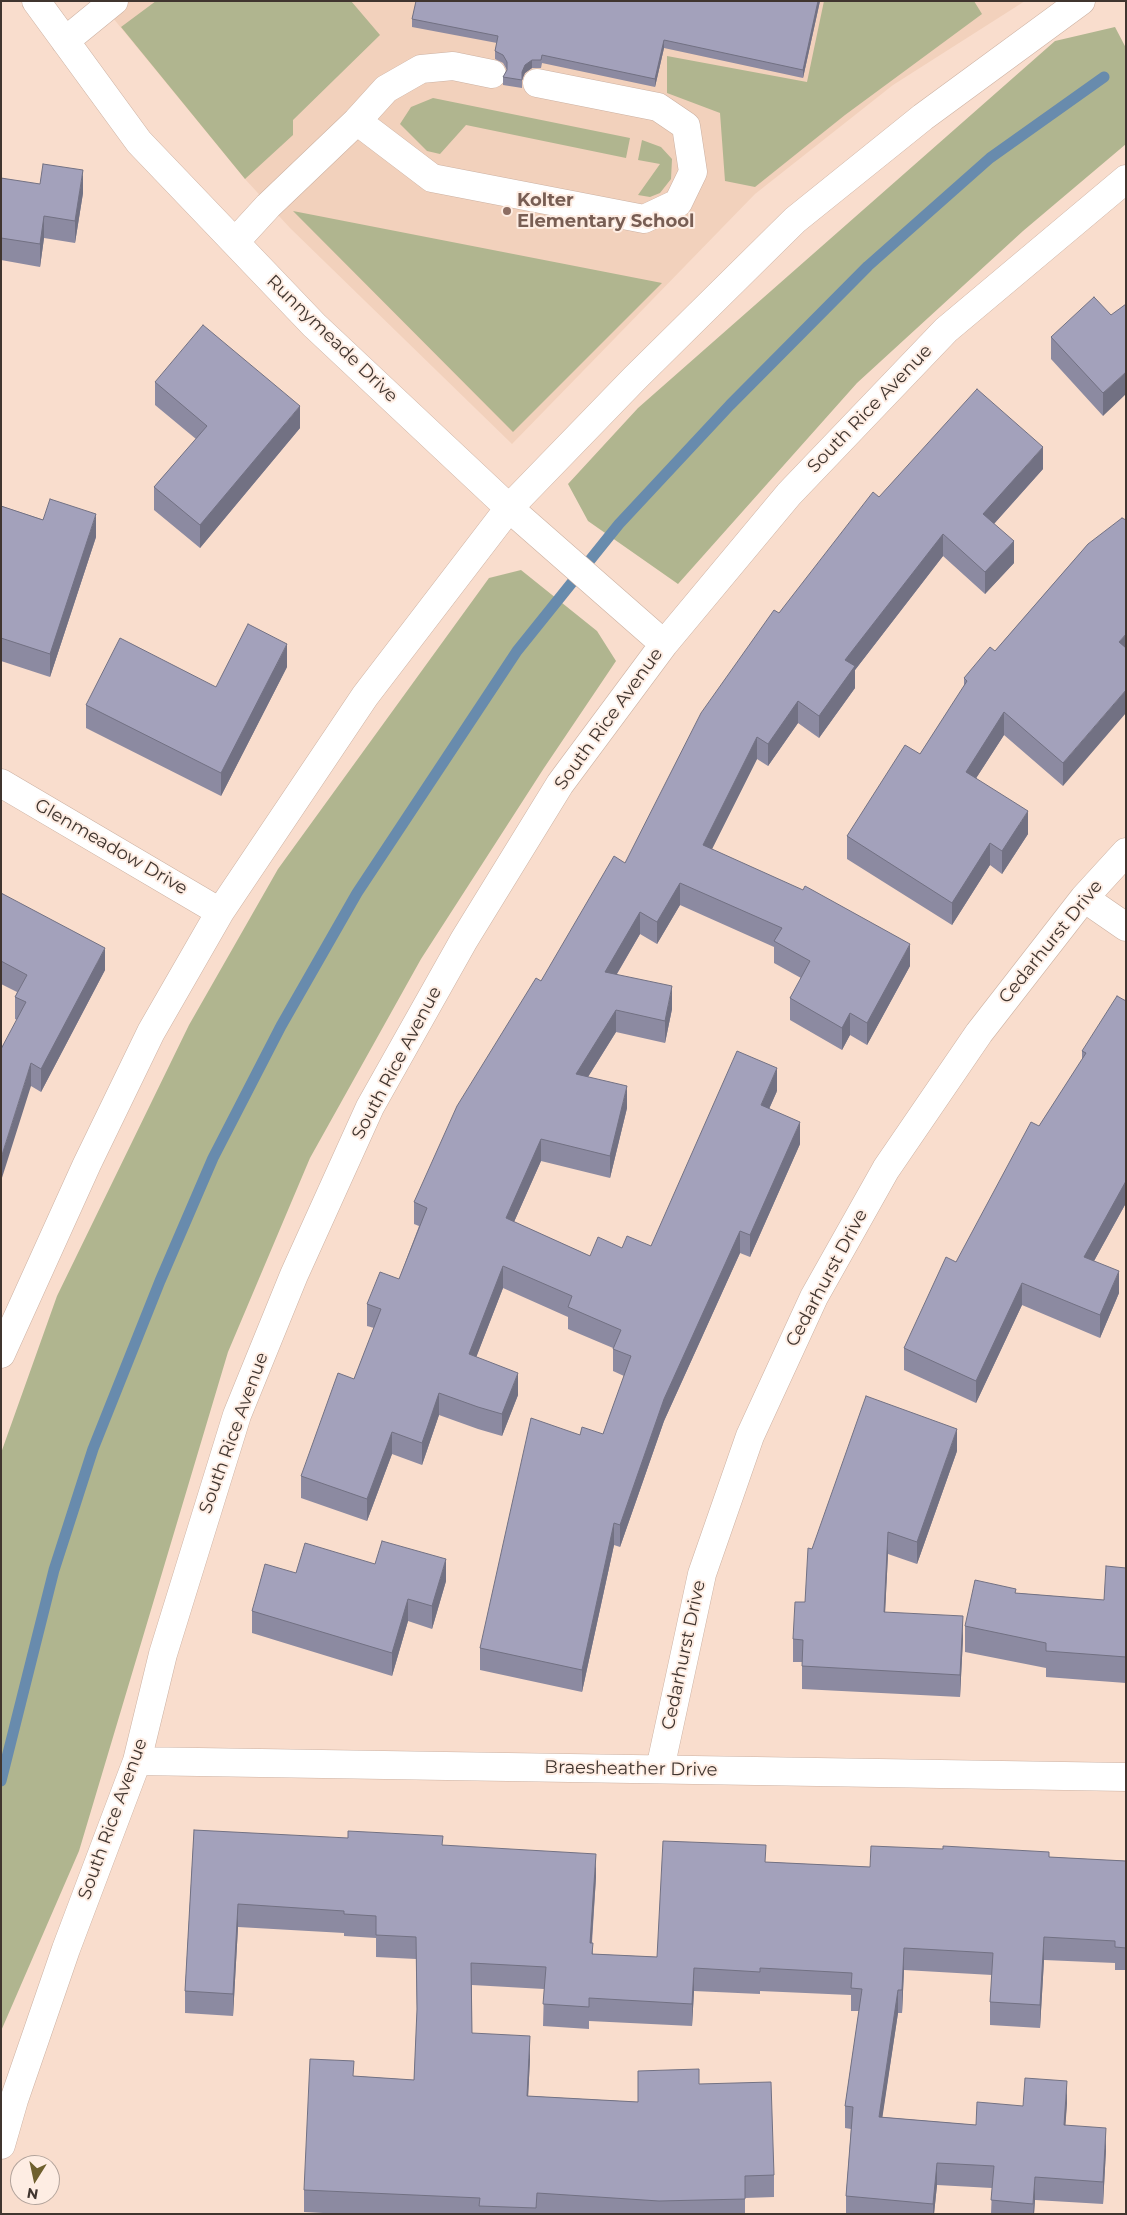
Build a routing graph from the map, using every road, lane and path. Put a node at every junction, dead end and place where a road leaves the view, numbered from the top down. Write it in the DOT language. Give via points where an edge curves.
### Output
graph roads {
  1 [pos="36,1"];
  2 [pos="114,1"];
  3 [pos="1082,1"];
  4 [pos="65,41"];
  5 [pos="492,74"];
  6 [pos="537,83"];
  7 [pos="357,121"];
  8 [pos="1126,179"];
  9 [pos="235,242"];
  10 [pos="509,508"];
  11 [pos="664,644"];
  12 [pos="1,783"];
  13 [pos="1126,852"];
  14 [pos="1084,898"];
  15 [pos="220,912"];
  16 [pos="1126,927"];
  17 [pos="1,1354"];
  18 [pos="137,1761"];
  19 [pos="660,1770"];
  20 [pos="1126,1777"];
  21 [pos="1,2145"];
  1 -- 4 [label="street, Runnymeade Drive"];
  2 -- 4 [label="street"];
  3 -- 10 [label="street" via="923,117 795,220"];
  4 -- 9 [label="street, Runnymeade Drive" via="139,142"];
  5 -- 7 [label="street" via="453,66 421,69 386,89"];
  6 -- 7 [label="street" via="658,106 686,126 693,172 678,203 644,219 432,178"];
  7 -- 9 [label="street"];
  8 -- 11 [label="street, South Rice Avenue" via="946,330 789,494"];
  9 -- 10 [label="street, Runnymeade Drive" via="314,325"];
  10 -- 11 [label="street, Runnymeade Drive"];
  10 -- 15 [label="street" via="365,696"];
  11 -- 18 [label="street, South Rice Avenue" via="560,784 464,940 370,1107 294,1275 237,1415 163,1654"];
  12 -- 15 [label="street, Glenmeadow Drive"];
  13 -- 14 [label="street, Cedarhurst Drive"];
  14 -- 16 [label="street"];
  14 -- 19 [label="street, Cedarhurst Drive" via="979,1033 886,1169 814,1297 750,1436 702,1574"];
  15 -- 17 [label="street" via="151,1032"];
  18 -- 19 [label="street, Braesheather Drive"];
  18 -- 21 [label="street, South Rice Avenue" via="66,1949"];
  19 -- 20 [label="street, Braesheather Drive"];
}
